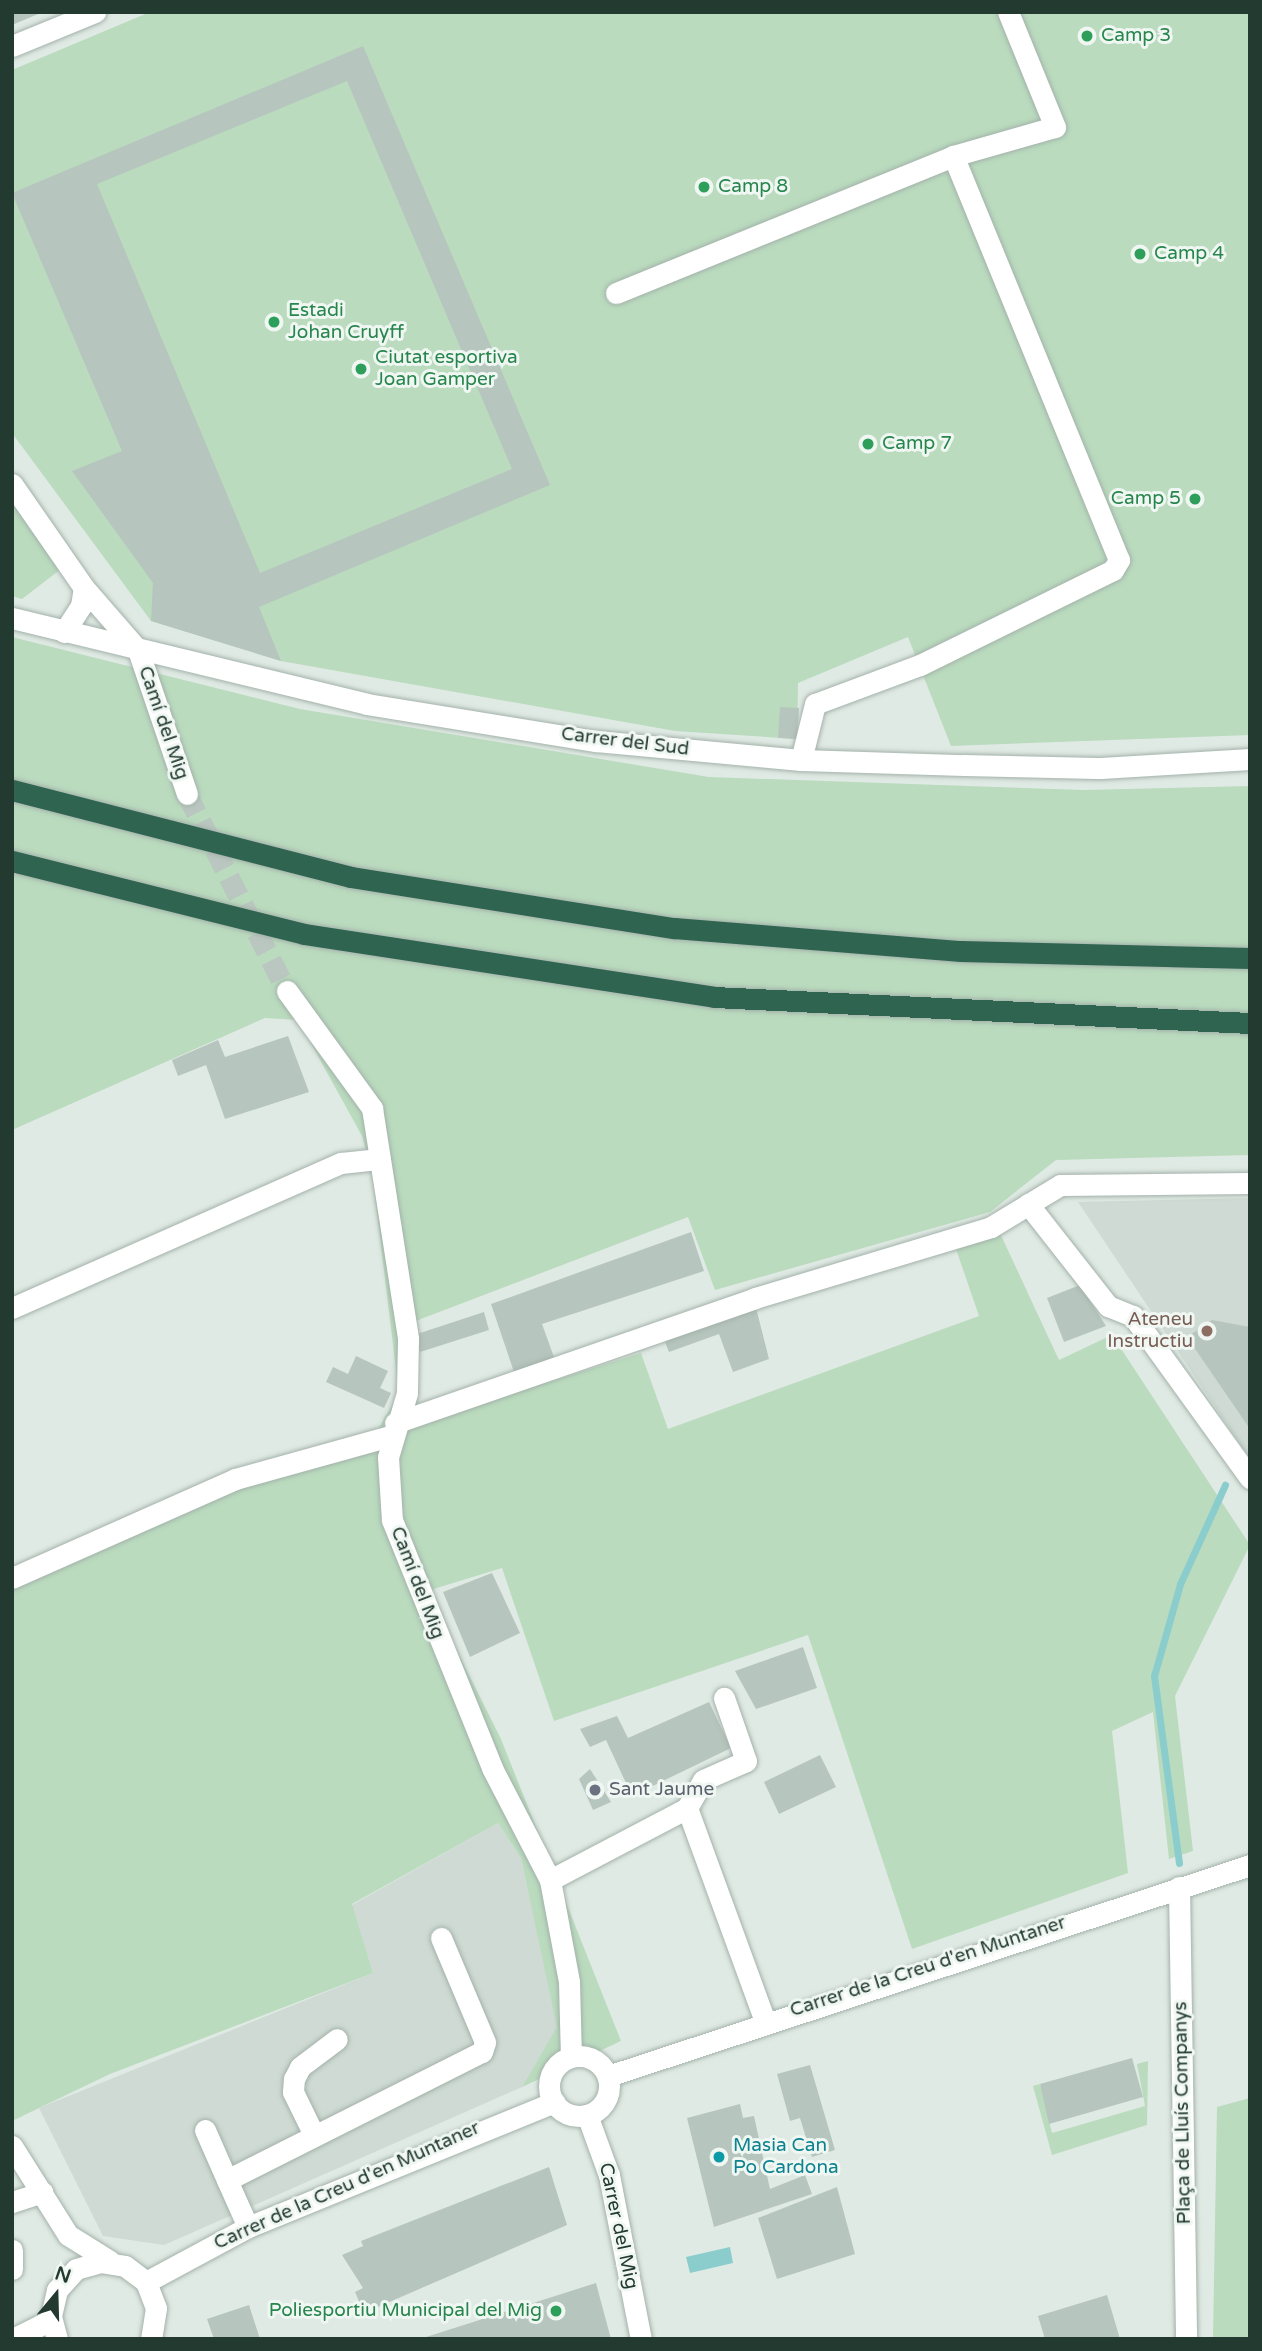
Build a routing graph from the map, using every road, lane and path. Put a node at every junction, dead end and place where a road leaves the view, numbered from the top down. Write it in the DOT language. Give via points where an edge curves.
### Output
graph roads {
  1 [pos="95,12"];
  2 [pos="1008,12"];
  3 [pos="12,46"];
  4 [pos="953,156"];
  5 [pos="616,293"];
  6 [pos="12,484"];
  7 [pos="84,588"];
  8 [pos="12,618"];
  9 [pos="64,632"];
  10 [pos="138,650"];
  11 [pos="1250,759"];
  12 [pos="801,760"];
  13 [pos="12,790"];
  14 [pos="187,794"];
  15 [pos="12,861"];
  16 [pos="1250,958"];
  17 [pos="287,991"];
  18 [pos="1250,1023"];
  19 [pos="380,1159"];
  20 [pos="1250,1183"];
  21 [pos="1028,1204"];
  22 [pos="12,1308"];
  23 [pos="393,1429"];
  24 [pos="1250,1478"];
  25 [pos="12,1578"];
  26 [pos="724,1698"];
  27 [pos="687,1808"];
  28 [pos="1250,1865"];
  29 [pos="550,1880"];
  30 [pos="1179,1887"];
  31 [pos="441,1938"];
  32 [pos="765,2021"];
  33 [pos="337,2039"];
  34 [pos="571,2057"];
  35 [pos="608,2076"];
  36 [pos="554,2102"];
  37 [pos="587,2115"];
  38 [pos="205,2130"];
  39 [pos="314,2135"];
  40 [pos="12,2146"];
  41 [pos="227,2180"];
  42 [pos="43,2192"];
  43 [pos="12,2202"];
  44 [pos="248,2227"];
  45 [pos="68,2235"];
  46 [pos="12,2250"];
  47 [pos="112,2262"];
  48 [pos="12,2269"];
  49 [pos="62,2282"];
  50 [pos="146,2282"];
  51 [pos="54,2330"];
  52 [pos="13,2339"];
  53 [pos="151,2339"];
  54 [pos="641,2339"];
  55 [pos="1186,2339"];
  1 -- 3 [label="street"];
  2 -- 4 [label="street" via="1055,127"];
  4 -- 5 [label="street"];
  4 -- 12 [label="street" via="1119,560 1113,570 920,666 816,704"];
  6 -- 7 [label="street, Camí del Mig"];
  7 -- 9 [label="street"];
  7 -- 10 [label="street, Camí del Mig"];
  8 -- 9 [label="street, Carrer del Sud"];
  9 -- 10 [label="street, Carrer del Sud"];
  10 -- 12 [label="street, Carrer del Sud" via="380,706 596,741"];
  10 -- 14 [label="street, Camí del Mig"];
  11 -- 12 [label="street, Carrer del Sud" via="1101,768"];
  13 -- 16 [label="highway" via="351,877 674,928 961,951"];
  15 -- 18 [label="highway" via="304,934 673,991 967,1014"];
  17 -- 19 [label="street, Camí del Mig" via="372,1108"];
  19 -- 22 [label="street" via="341,1163"];
  19 -- 23 [label="street, Camí del Mig" via="408,1339 407,1393"];
  20 -- 21 [label="street" via="1060,1185"];
  21 -- 23 [label="street" via="991,1227 755,1298"];
  21 -- 24 [label="street" via="1108,1306 1133,1317"];
  23 -- 25 [label="street" via="235,1479"];
  23 -- 29 [label="street, Camí del Mig" via="392,1520 401,1548 492,1768"];
  26 -- 27 [label="street" via="749,1754 704,1780"];
  27 -- 29 [label="street"];
  27 -- 32 [label="street"];
  28 -- 30 [label="street, Carrer de la Creu d'en Muntaner"];
  29 -- 34 [label="street, Camí del Mig" via="569,1982"];
  30 -- 32 [label="street, Carrer de la Creu d'en Muntaner"];
  30 -- 55 [label="street, Plaça de Lluís Companys"];
  31 -- 39 [label="street" via="485,2042 482,2052"];
  32 -- 35 [label="street, Carrer de la Creu d'en Muntaner"];
  33 -- 39 [label="street" via="300,2067 294,2079"];
  34 -- 35 [label="street" via="597,2061"];
  34 -- 36 [label="street" via="551,2075"];
  35 -- 37 [label="street" via="608,2098"];
  36 -- 37 [label="street" via="574,2116"];
  36 -- 44 [label="street, Carrer de la Creu d'en Muntaner"];
  37 -- 54 [label="street, Carrer del Mig" via="609,2175"];
  38 -- 41 [label="street"];
  39 -- 41 [label="street"];
  40 -- 42 [label="street"];
  41 -- 44 [label="street"];
  42 -- 43 [label="street"];
  42 -- 45 [label="street"];
  44 -- 50 [label="street, Carrer de la Creu d'en Muntaner"];
  45 -- 47 [label="street"];
  45 -- 49 [label="street"];
  46 -- 48 [label="street"];
  47 -- 49 [label="street" via="87,2264"];
  47 -- 50 [label="street"];
  49 -- 51 [label="street"];
  50 -- 53 [label="street" via="157,2314"];
  51 -- 52 [label="street"];
}
